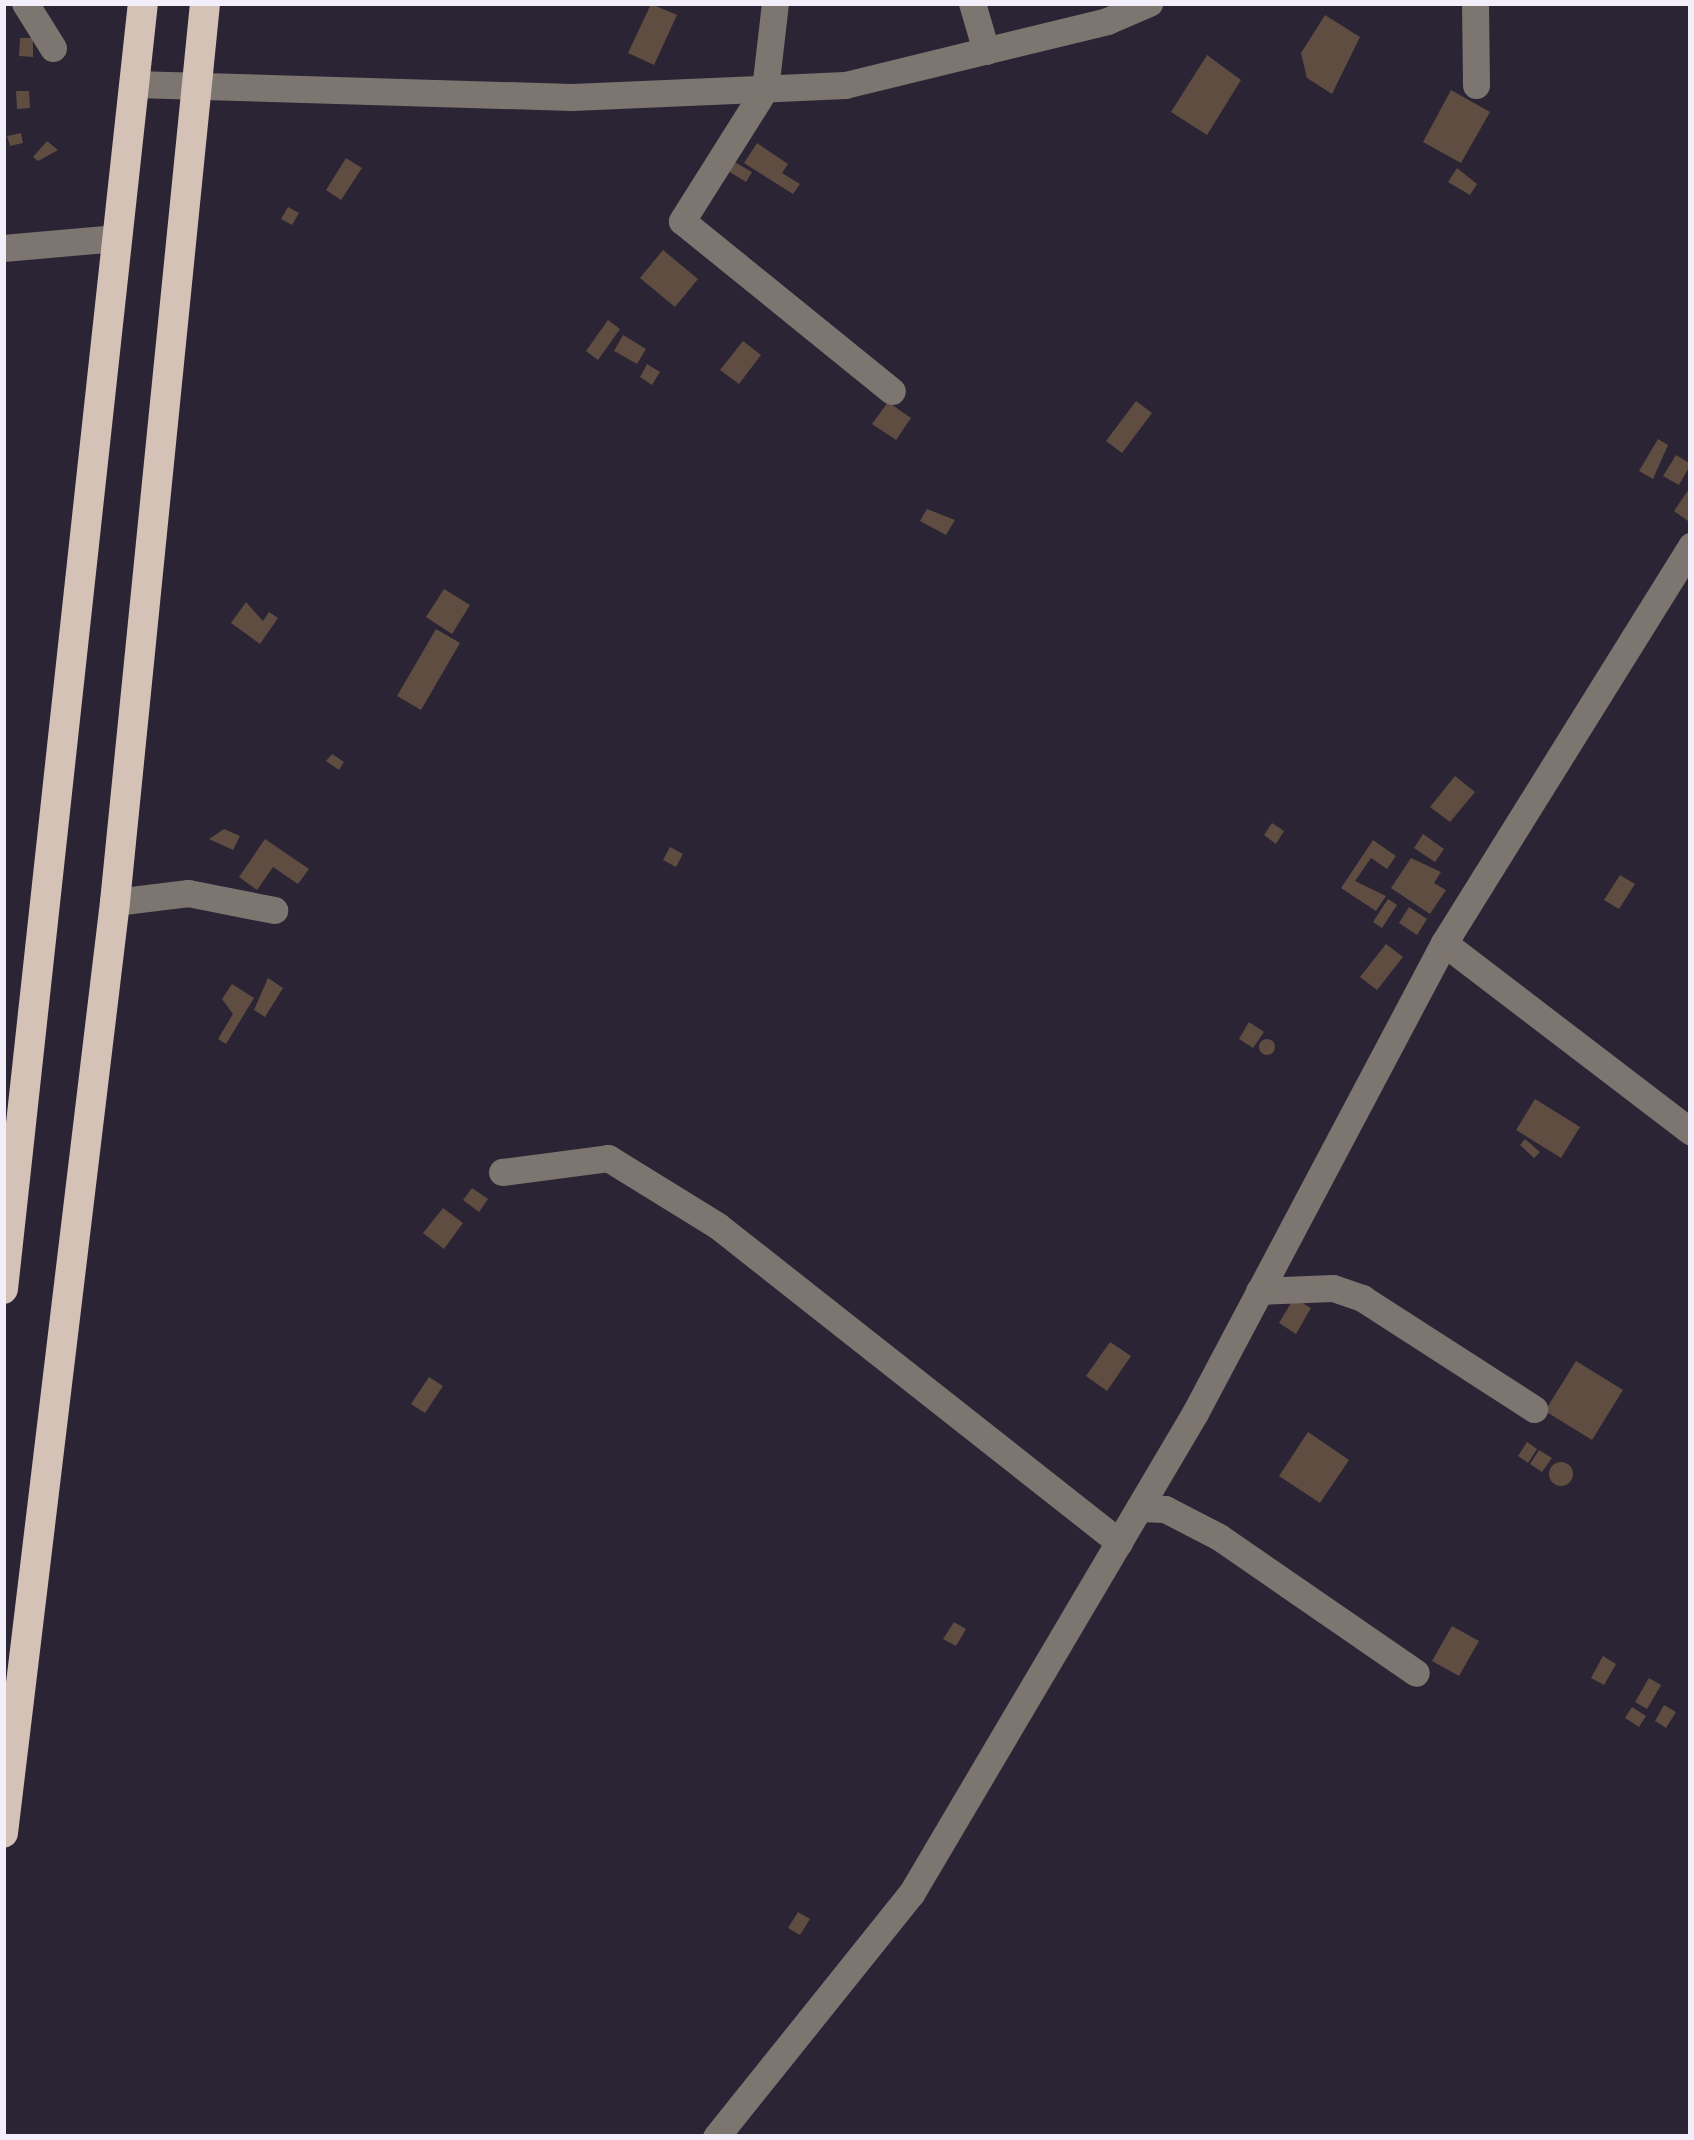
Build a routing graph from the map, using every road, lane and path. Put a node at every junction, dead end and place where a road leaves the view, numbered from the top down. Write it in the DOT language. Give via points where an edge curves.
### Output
graph roads {
  1 [pos="25,3"];
  2 [pos="143,3"];
  3 [pos="205,3"];
  4 [pos="775,3"];
  5 [pos="972,3"];
  6 [pos="1149,3"];
  7 [pos="1475,3"];
  8 [pos="53,48"];
  9 [pos="986,51"];
  10 [pos="134,84"];
  11 [pos="1476,85"];
  12 [pos="195,88"];
  13 [pos="765,89"];
  14 [pos="117,238"];
  15 [pos="3,248"];
  16 [pos="892,391"];
  17 [pos="1691,546"];
  18 [pos="115,902"];
  19 [pos="274,910"];
  20 [pos="1444,943"];
  21 [pos="1691,1132"];
  22 [pos="502,1172"];
  23 [pos="3,1289"];
  24 [pos="1259,1291"];
  25 [pos="1534,1409"];
  26 [pos="1139,1508"];
  27 [pos="1119,1541"];
  28 [pos="1417,1673"];
  29 [pos="3,1833"];
  30 [pos="716,2137"];
  1 -- 8 [label="street"];
  2 -- 10 [label="main road"];
  3 -- 12 [label="main road"];
  4 -- 13 [label="street"];
  5 -- 9 [label="street"];
  6 -- 9 [label="street"];
  7 -- 11 [label="street"];
  9 -- 13 [label="street" via="845,85"];
  10 -- 12 [label="street"];
  10 -- 14 [label="main road"];
  12 -- 13 [label="street" via="572,97"];
  12 -- 18 [label="main road"];
  13 -- 16 [label="street" via="682,221"];
  14 -- 15 [label="street"];
  14 -- 23 [label="main road"];
  17 -- 20 [label="street"];
  18 -- 19 [label="street" via="188,893"];
  18 -- 29 [label="main road"];
  20 -- 21 [label="street"];
  20 -- 24 [label="street"];
  22 -- 27 [label="street" via="608,1158 718,1226"];
  24 -- 25 [label="street" via="1333,1288 1362,1298"];
  24 -- 26 [label="street"];
  26 -- 27 [label="street"];
  26 -- 28 [label="street" via="1165,1509 1219,1538"];
  27 -- 30 [label="street" via="910,1894"];
}
